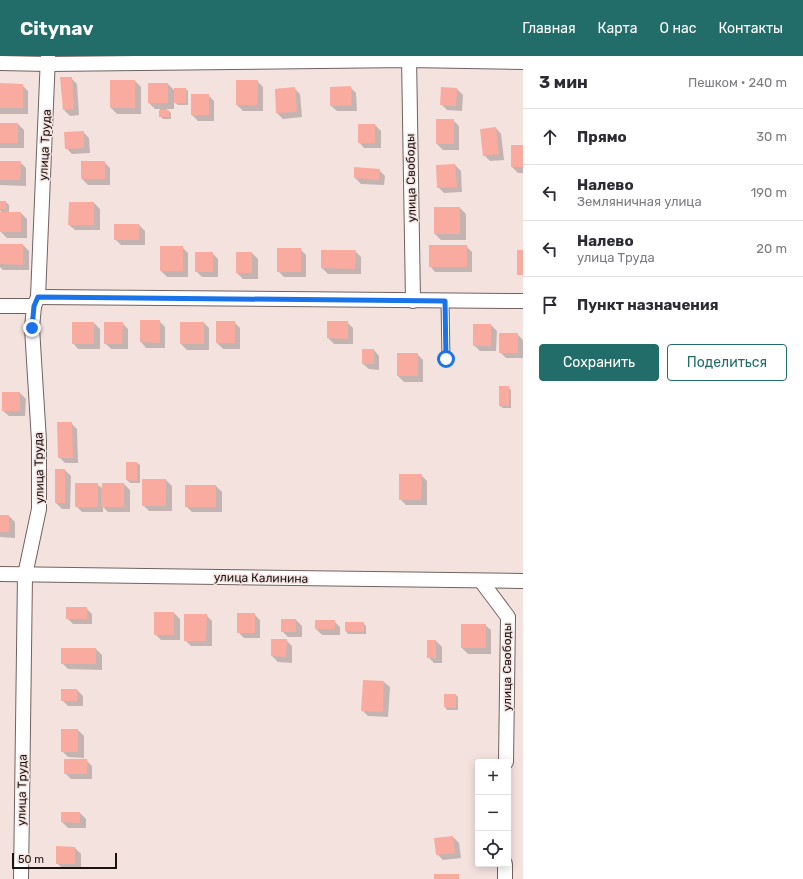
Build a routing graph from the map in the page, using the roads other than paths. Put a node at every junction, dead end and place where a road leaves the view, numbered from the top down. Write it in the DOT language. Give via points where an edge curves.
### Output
graph roads {
  1 [pos="409,58"];
  2 [pos="48,60"];
  3 [pos="523,62"];
  4 [pos="0,63"];
  5 [pos="413,301"];
  6 [pos="445,301"];
  7 [pos="523,301"];
  8 [pos="36,302"];
  9 [pos="0,306"];
  10 [pos="446,359"];
  11 [pos="0,574"];
  12 [pos="25,575"];
  13 [pos="481,581"];
  14 [pos="523,581"];
  15 [pos="506,759"];
  16 [pos="505,867"];
  17 [pos="21,879"];
  18 [pos="505,879"];
  1 -- 2 [label="street"];
  1 -- 3 [label="street"];
  1 -- 5 [label="street, улица Свободы"];
  2 -- 4 [label="street"];
  2 -- 8 [label="street, улица Труда"];
  5 -- 6 [label="street"];
  5 -- 8 [label="street"];
  6 -- 7 [label="street"];
  6 -- 10 [label="lane"];
  8 -- 9 [label="street"];
  8 -- 12 [label="street, улица Труда" via="32,328 39,440 39,508"];
  11 -- 12 [label="street, улица Калинина"];
  12 -- 13 [label="street, улица Калинина"];
  12 -- 17 [label="street, улица Труда"];
  13 -- 14 [label="street, улица Калинина"];
  13 -- 15 [label="street, улица Свободы" via="508,617"];
  16 -- 18 [label="street"];
}
